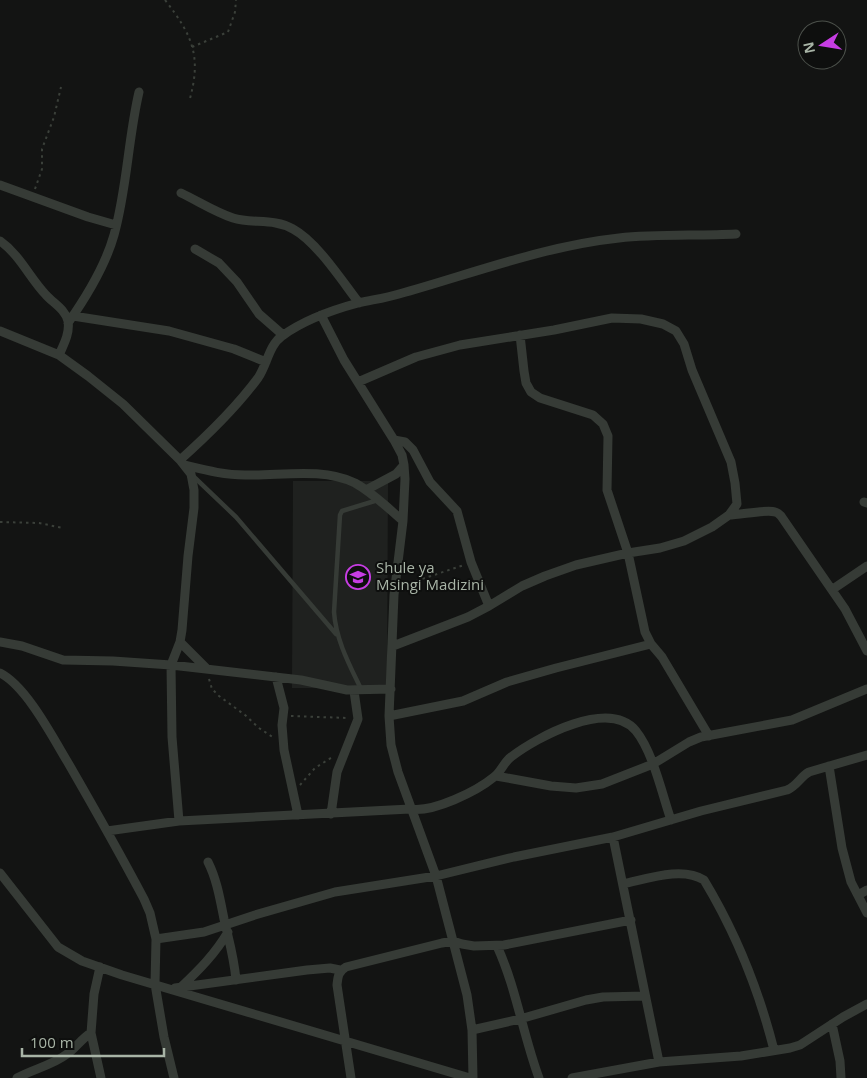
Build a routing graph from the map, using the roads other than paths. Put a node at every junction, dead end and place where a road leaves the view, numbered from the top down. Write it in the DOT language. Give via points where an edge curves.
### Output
graph roads {
  1 [pos="139,92"];
  2 [pos="0,185"];
  3 [pos="181,193"];
  4 [pos="116,225"];
  5 [pos="736,234"];
  6 [pos="0,241"];
  7 [pos="195,249"];
  8 [pos="359,303"];
  9 [pos="321,315"];
  10 [pos="70,320"];
  11 [pos="0,331"];
  12 [pos="283,335"];
  13 [pos="520,335"];
  14 [pos="59,355"];
  15 [pos="266,362"];
  16 [pos="358,382"];
  17 [pos="394,440"];
  18 [pos="182,463"];
  19 [pos="404,465"];
  20 [pos="191,474"];
  21 [pos="366,490"];
  22 [pos="378,500"];
  23 [pos="729,515"];
  24 [pos="403,521"];
  25 [pos="628,553"];
  26 [pos="867,566"];
  27 [pos="832,589"];
  28 [pos="489,606"];
  29 [pos="337,635"];
  30 [pos="0,642"];
  31 [pos="180,642"];
  32 [pos="651,644"];
  33 [pos="393,646"];
  34 [pos="867,651"];
  35 [pos="171,665"];
  36 [pos="208,669"];
  37 [pos="0,673"];
  38 [pos="276,676"];
  39 [pos="391,689"];
  40 [pos="358,690"];
  41 [pos="867,690"];
  42 [pos="389,716"];
  43 [pos="709,736"];
  44 [pos="867,755"];
  45 [pos="653,764"];
  46 [pos="829,766"];
  47 [pos="496,776"];
  48 [pos="410,809"];
  49 [pos="331,814"];
  50 [pos="298,815"];
  51 [pos="671,820"];
  52 [pos="179,821"];
  53 [pos="107,831"];
  54 [pos="613,837"];
  55 [pos="208,862"];
  56 [pos="0,873"];
  57 [pos="436,876"];
  58 [pos="623,884"];
  59 [pos="867,890"];
  60 [pos="858,895"];
  61 [pos="867,913"];
  62 [pos="631,920"];
  63 [pos="226,928"];
  64 [pos="156,939"];
  65 [pos="453,941"];
  66 [pos="497,946"];
  67 [pos="100,967"];
  68 [pos="340,970"];
  69 [pos="236,980"];
  70 [pos="155,984"];
  71 [pos="176,988"];
  72 [pos="645,996"];
  73 [pos="867,1004"];
  74 [pos="520,1019"];
  75 [pos="832,1024"];
  76 [pos="472,1030"];
  77 [pos="91,1033"];
  78 [pos="346,1042"];
  79 [pos="774,1050"];
  80 [pos="659,1062"];
  81 [pos="17,1078"];
  82 [pos="101,1078"];
  83 [pos="174,1078"];
  84 [pos="351,1078"];
  85 [pos="472,1078"];
  86 [pos="539,1078"];
  87 [pos="572,1078"];
  88 [pos="840,1078"];
  1 -- 4 [label="street"];
  2 -- 4 [label="street"];
  3 -- 8 [label="street" via="233,218 263,221 292,229 328,263"];
  4 -- 10 [label="street" via="97,277"];
  5 -- 8 [label="street" via="585,243"];
  6 -- 10 [label="street" via="18,257 45,294"];
  7 -- 12 [label="street" via="218,263 259,314"];
  8 -- 9 [label="street"];
  9 -- 12 [label="street"];
  9 -- 16 [label="street"];
  10 -- 14 [label="street"];
  10 -- 15 [label="street" via="169,331 234,348"];
  11 -- 14 [label="street"];
  12 -- 15 [label="street" via="273,346"];
  13 -- 16 [label="street" via="439,350"];
  13 -- 23 [label="street" via="612,318 641,319 676,331 731,462 737,504"];
  13 -- 25 [label="street" via="526,383 532,392 540,398 593,415 603,424 608,436 607,490"];
  14 -- 18 [label="street" via="123,404"];
  15 -- 18 [label="street" via="260,375 228,415"];
  16 -- 17 [label="street"];
  17 -- 19 [label="street"];
  17 -- 28 [label="street" via="405,442 430,482 457,511 471,562"];
  18 -- 20 [label="street"];
  18 -- 21 [label="street" via="216,473 330,476"];
  19 -- 21 [label="street" via="396,474"];
  19 -- 24 [label="street"];
  20 -- 29 [label="lane" via="236,517"];
  20 -- 31 [label="street" via="194,508"];
  21 -- 22 [label="street"];
  22 -- 24 [label="street"];
  22 -- 29 [label="lane" via="342,511 340,515 334,612"];
  23 -- 25 [label="street" via="684,541"];
  23 -- 27 [label="street" via="770,511 782,516"];
  24 -- 33 [label="street" via="395,588"];
  25 -- 28 [label="street" via="545,576"];
  25 -- 32 [label="street" via="640,615"];
  26 -- 27 [label="street"];
  27 -- 34 [label="street"];
  28 -- 33 [label="street"];
  29 -- 40 [label="lane"];
  30 -- 35 [label="street" via="63,660"];
  31 -- 35 [label="street"];
  31 -- 36 [label="street"];
  32 -- 42 [label="street" via="508,682 463,700"];
  32 -- 43 [label="street"];
  33 -- 39 [label="street"];
  35 -- 36 [label="street"];
  35 -- 52 [label="street" via="172,737"];
  36 -- 38 [label="street"];
  37 -- 53 [label="street" via="16,685 41,718"];
  38 -- 40 [label="street" via="342,690"];
  38 -- 50 [label="street" via="284,708 284,752"];
  39 -- 40 [label="street"];
  39 -- 42 [label="street"];
  40 -- 49 [label="street" via="358,720 337,772"];
  41 -- 43 [label="street" via="792,720"];
  42 -- 48 [label="street" via="396,763"];
  43 -- 45 [label="street" via="689,742"];
  44 -- 46 [label="street"];
  45 -- 47 [label="street" via="602,784 576,788"];
  45 -- 47 [label="street" via="635,730 618,719 592,719 572,723 531,745 510,758"];
  45 -- 51 [label="street"];
  46 -- 51 [label="street" via="802,776 794,787 787,790"];
  46 -- 60 [label="street" via="842,848"];
  47 -- 48 [label="street" via="480,787 430,808"];
  48 -- 49 [label="street"];
  48 -- 57 [label="street"];
  49 -- 50 [label="street"];
  50 -- 52 [label="street"];
  51 -- 54 [label="street"];
  52 -- 53 [label="street"];
  53 -- 64 [label="street" via="144,899"];
  54 -- 57 [label="street"];
  54 -- 58 [label="street"];
  55 -- 63 [label="street"];
  56 -- 67 [label="street" via="58,947"];
  57 -- 63 [label="street" via="335,892 255,915"];
  57 -- 65 [label="street"];
  58 -- 62 [label="street"];
  58 -- 79 [label="street" via="680,873 696,875 704,880 744,958"];
  59 -- 60 [label="street"];
  60 -- 61 [label="street"];
  62 -- 66 [label="street"];
  62 -- 72 [label="street"];
  63 -- 64 [label="street"];
  63 -- 69 [label="street"];
  63 -- 71 [label="street" via="212,956"];
  64 -- 70 [label="street"];
  65 -- 66 [label="street" via="474,946"];
  65 -- 68 [label="street"];
  65 -- 76 [label="street"];
  66 -- 74 [label="street"];
  67 -- 70 [label="street"];
  67 -- 77 [label="street"];
  68 -- 69 [label="street" via="325,968"];
  68 -- 78 [label="street" via="338,984"];
  69 -- 71 [label="street"];
  70 -- 71 [label="street"];
  70 -- 83 [label="street"];
  71 -- 78 [label="street"];
  72 -- 74 [label="street" via="586,1000"];
  72 -- 80 [label="street"];
  73 -- 75 [label="street"];
  74 -- 76 [label="street"];
  74 -- 86 [label="street"];
  75 -- 79 [label="street" via="800,1046"];
  75 -- 88 [label="street"];
  76 -- 85 [label="street"];
  77 -- 81 [label="street" via="67,1054"];
  77 -- 82 [label="street"];
  78 -- 84 [label="street"];
  78 -- 85 [label="street"];
  79 -- 80 [label="street" via="741,1056"];
  80 -- 87 [label="street"];
}
